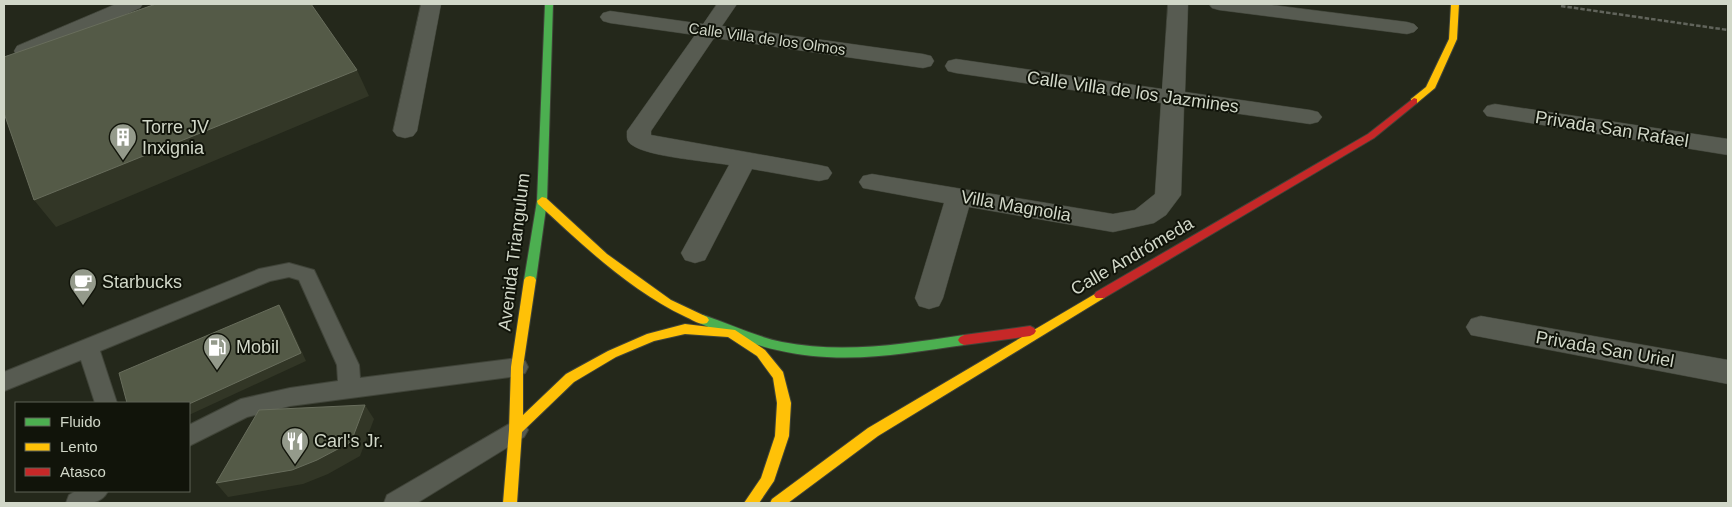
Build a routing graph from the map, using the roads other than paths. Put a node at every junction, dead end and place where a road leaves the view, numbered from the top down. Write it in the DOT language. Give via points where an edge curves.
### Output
graph roads {
  1 [pos="133,4"];
  2 [pos="431,4"];
  3 [pos="549,4"];
  4 [pos="727,4"];
  5 [pos="1178,4"];
  6 [pos="1219,4"];
  7 [pos="1455,4"];
  8 [pos="610,17"];
  9 [pos="1408,28"];
  10 [pos="708,31"];
  11 [pos="25,51"];
  12 [pos="923,62"];
  13 [pos="956,66"];
  14 [pos="1173,97"];
  15 [pos="1495,111"];
  16 [pos="1310,117"];
  17 [pos="405,131"];
  18 [pos="1728,147"];
  19 [pos="744,160"];
  20 [pos="819,173"];
  21 [pos="872,182"];
  22 [pos="959,196"];
  23 [pos="542,201"];
  24 [pos="695,253"];
  25 [pos="929,298"];
  26 [pos="1481,326"];
  27 [pos="1042,330"];
  28 [pos="731,333"];
  29 [pos="88,348"];
  30 [pos="517,367"];
  31 [pos="1728,372"];
  32 [pos="4,382"];
  33 [pos="350,388"];
  34 [pos="106,402"];
  35 [pos="516,430"];
  36 [pos="190,435"];
  37 [pos="513,486"];
  38 [pos="94,492"];
  39 [pos="78,503"];
  40 [pos="396,503"];
  41 [pos="496,503"];
  42 [pos="504,503"];
  43 [pos="510,503"];
  44 [pos="752,503"];
  45 [pos="777,503"];
  1 -- 11 [label="street"];
  2 -- 17 [label="street"];
  3 -- 23 [label="main road, Avenida Triangulum"];
  4 -- 10 [label="street"];
  5 -- 14 [label="street"];
  6 -- 9 [label="street"];
  7 -- 27 [label="main road, Calle Andrómeda" via="1453,39 1430,88 1371,136"];
  8 -- 10 [label="street, Calle Villa de los Olmos"];
  10 -- 12 [label="street, Calle Villa de los Olmos"];
  10 -- 19 [label="street" via="639,131 639,139 650,144"];
  13 -- 14 [label="street, Calle Villa de los Jazmines"];
  14 -- 16 [label="street, Calle Villa de los Jazmines"];
  14 -- 22 [label="street, Villa Magnolia" via="1168,195 1158,210 1139,220 1113,223"];
  15 -- 18 [label="street, Privada San Rafael"];
  19 -- 20 [label="street"];
  19 -- 24 [label="street"];
  21 -- 22 [label="street, Villa Magnolia"];
  22 -- 25 [label="street"];
  23 -- 28 [label="main road" via="603,258 667,303"];
  23 -- 30 [label="main road, Avenida Triangulum"];
  26 -- 31 [label="street, Privada San Uriel"];
  27 -- 28 [label="main road" via="888,351 809,351"];
  27 -- 45 [label="main road, Calle Andrómeda" via="873,432"];
  28 -- 35 [label="main road" via="685,329 651,337 612,354 570,378"];
  28 -- 44 [label="main road" via="760,353 779,376 784,403 782,436 767,481"];
  29 -- 32 [label="lane"];
  29 -- 33 [label="lane" via="266,274 289,270 307,275 348,365"];
  29 -- 34 [label="lane"];
  30 -- 33 [label="lane"];
  30 -- 35 [label="main road, Avenida Triangulum"];
  33 -- 36 [label="lane" via="290,397 241,409"];
  35 -- 37 [label="main road, Avenida Triangulum"];
  35 -- 40 [label="lane"];
  37 -- 41 [label="main road"];
  37 -- 42 [label="main road"];
  37 -- 43 [label="main road, Avenida Triangulum"];
  38 -- 39 [label="lane"];
}
